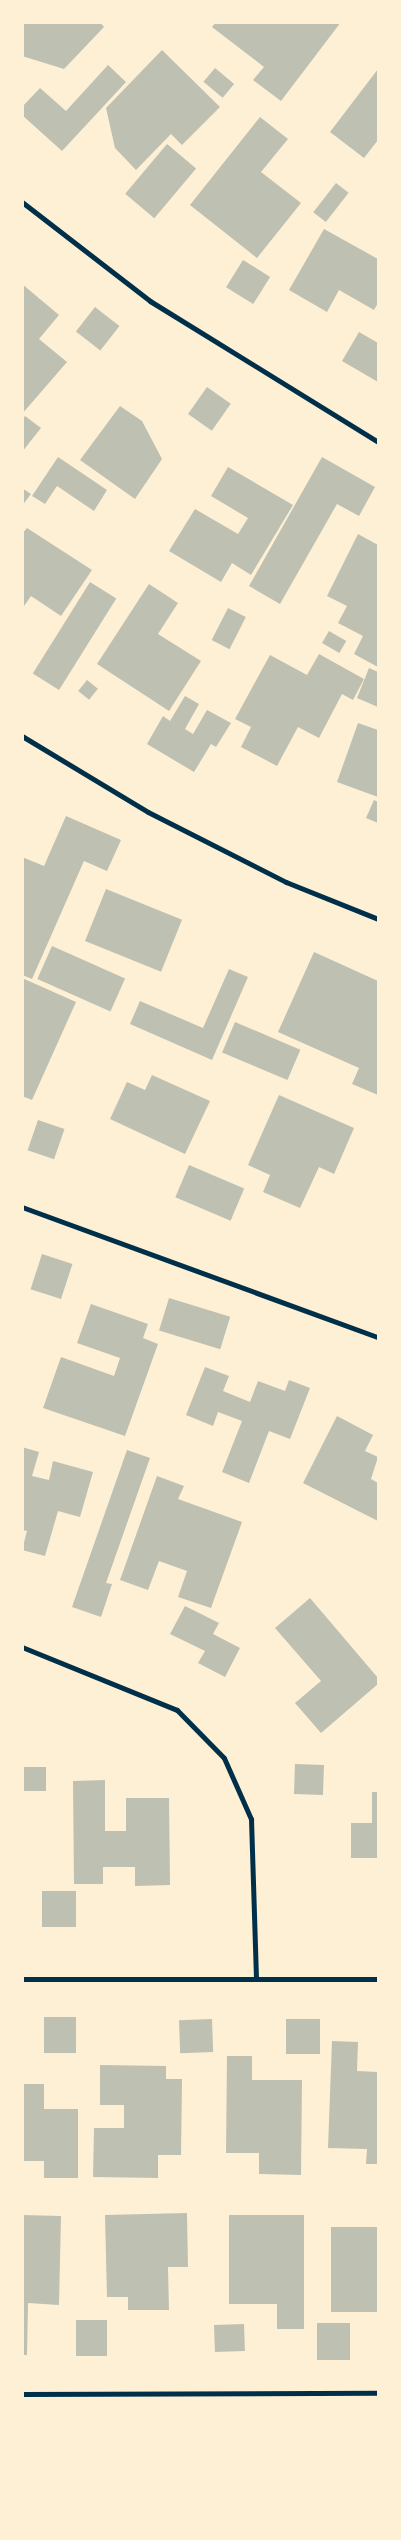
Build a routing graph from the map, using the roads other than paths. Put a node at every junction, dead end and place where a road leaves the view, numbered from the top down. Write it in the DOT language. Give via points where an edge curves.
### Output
graph roads {
  1 [pos="22,202"];
  2 [pos="378,442"];
  3 [pos="22,736"];
  4 [pos="378,919"];
  5 [pos="22,1207"];
  6 [pos="378,1337"];
  7 [pos="22,1647"];
  8 [pos="22,1979"];
  9 [pos="256,1979"];
  10 [pos="378,1980"];
  11 [pos="378,2393"];
  12 [pos="22,2394"];
  1 -- 2 [label="street" via="150,301"];
  3 -- 4 [label="street" via="148,812 286,882"];
  5 -- 6 [label="street"];
  7 -- 9 [label="street" via="177,1710 224,1758 251,1819"];
  8 -- 9 [label="street"];
  9 -- 10 [label="street"];
  11 -- 12 [label="street"];
}
